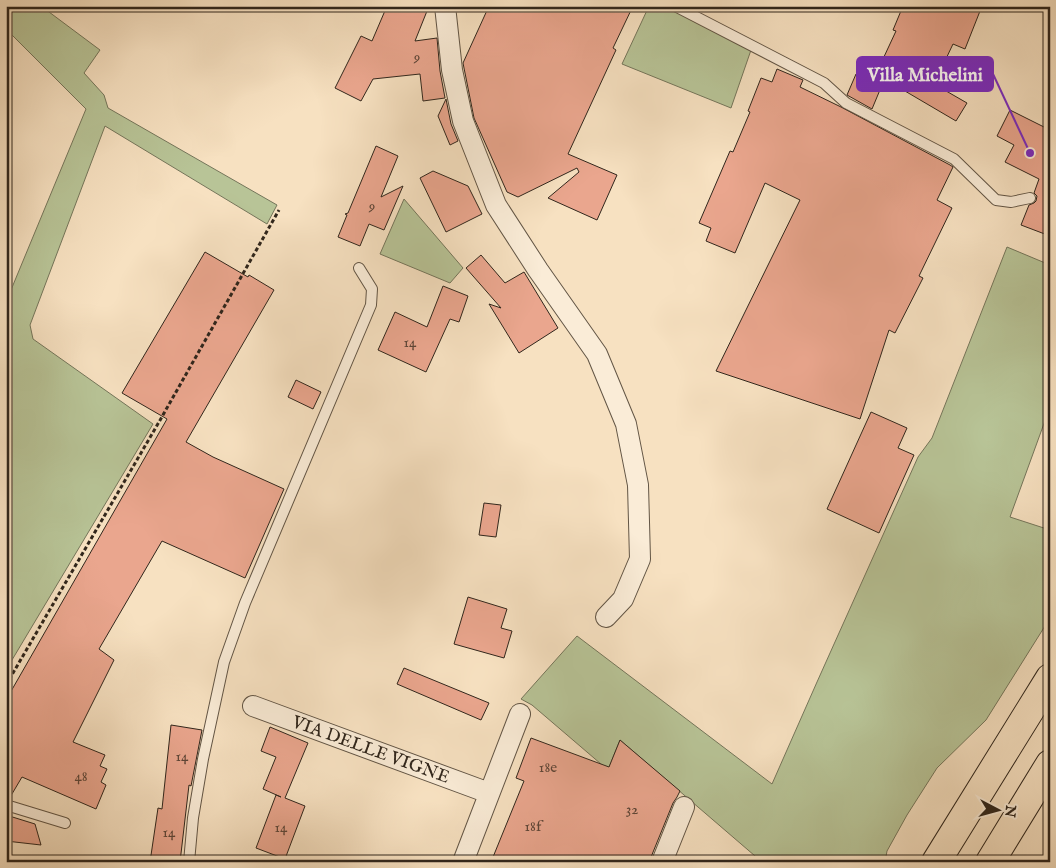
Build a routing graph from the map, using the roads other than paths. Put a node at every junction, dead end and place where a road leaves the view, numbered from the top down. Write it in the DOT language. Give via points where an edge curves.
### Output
graph roads {
  1 [pos="445,6"];
  2 [pos="675,6"];
  3 [pos="1030,198"];
  4 [pos="359,268"];
  5 [pos="606,617"];
  6 [pos="1050,678"];
  7 [pos="253,706"];
  8 [pos="520,714"];
  9 [pos="1050,764"];
  10 [pos="489,793"];
  11 [pos="6,804"];
  12 [pos="684,807"];
  13 [pos="65,824"];
  14 [pos="189,862"];
  15 [pos="463,862"];
  16 [pos="662,862"];
  17 [pos="936,862"];
  18 [pos="990,862"];
  1 -- 5 [label="street" via="452,70 464,121 496,204 597,354 626,424 638,485 640,559 623,599"];
  2 -- 3 [label="lane" via="824,83 846,103 954,159 996,200 1011,202"];
  4 -- 14 [label="lane" via="372,289 371,305 245,603 224,662 192,818"];
  6 -- 17 [label="highway"];
  7 -- 10 [label="street, VIA DELLE VIGNE"];
  8 -- 10 [label="street"];
  9 -- 18 [label="highway"];
  10 -- 15 [label="street"];
  11 -- 13 [label="lane"];
  12 -- 16 [label="street"];
}
